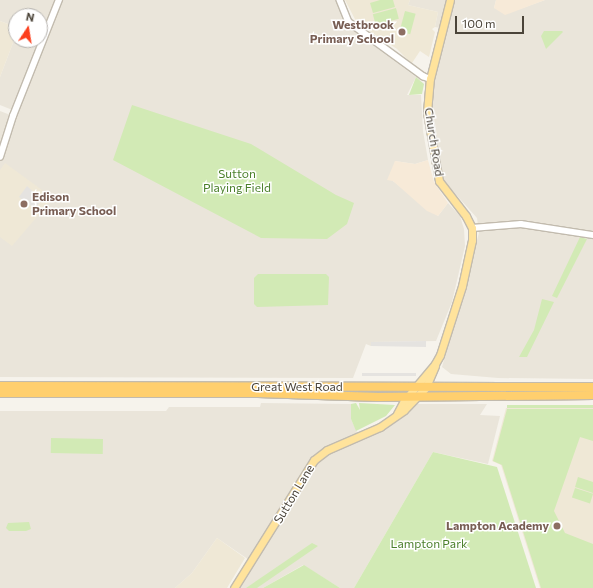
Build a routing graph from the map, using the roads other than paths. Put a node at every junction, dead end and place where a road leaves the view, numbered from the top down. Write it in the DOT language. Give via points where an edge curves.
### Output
graph roads {
  1 [pos="59,0"];
  2 [pos="340,0"];
  3 [pos="450,0"];
  4 [pos="430,79"];
  5 [pos="0,157"];
  6 [pos="472,228"];
  7 [pos="593,235"];
  8 [pos="436,364"];
  9 [pos="0,386"];
  10 [pos="416,386"];
  11 [pos="349,387"];
  12 [pos="426,387"];
  13 [pos="593,387"];
  14 [pos="0,393"];
  15 [pos="593,395"];
  16 [pos="410,396"];
  17 [pos="234,588"];
  1 -- 5 [label="street" via="13,116"];
  2 -- 4 [label="street" via="349,22"];
  3 -- 4 [label="main road, Church Road"];
  4 -- 6 [label="main road, Church Road" via="427,112 437,174 446,193 464,212"];
  6 -- 7 [label="street" via="521,224"];
  6 -- 8 [label="main road" via="472,240 462,286 451,326"];
  8 -- 10 [label="main road, Sutton Lane"];
  8 -- 12 [label="main road"];
  9 -- 11 [label="highway, Great West Road"];
  10 -- 11 [label="highway, Great West Road"];
  10 -- 12 [label="highway, Great West Road"];
  10 -- 16 [label="main road, Sutton Lane"];
  11 -- 16 [label="highway"];
  12 -- 13 [label="highway, Great West Road"];
  12 -- 16 [label="main road, Sutton Lane"];
  14 -- 16 [label="highway, Great West Road"];
  15 -- 16 [label="highway, Great West Road"];
  16 -- 17 [label="main road, Sutton Lane" via="397,414 380,427 328,450 314,460"];
}
